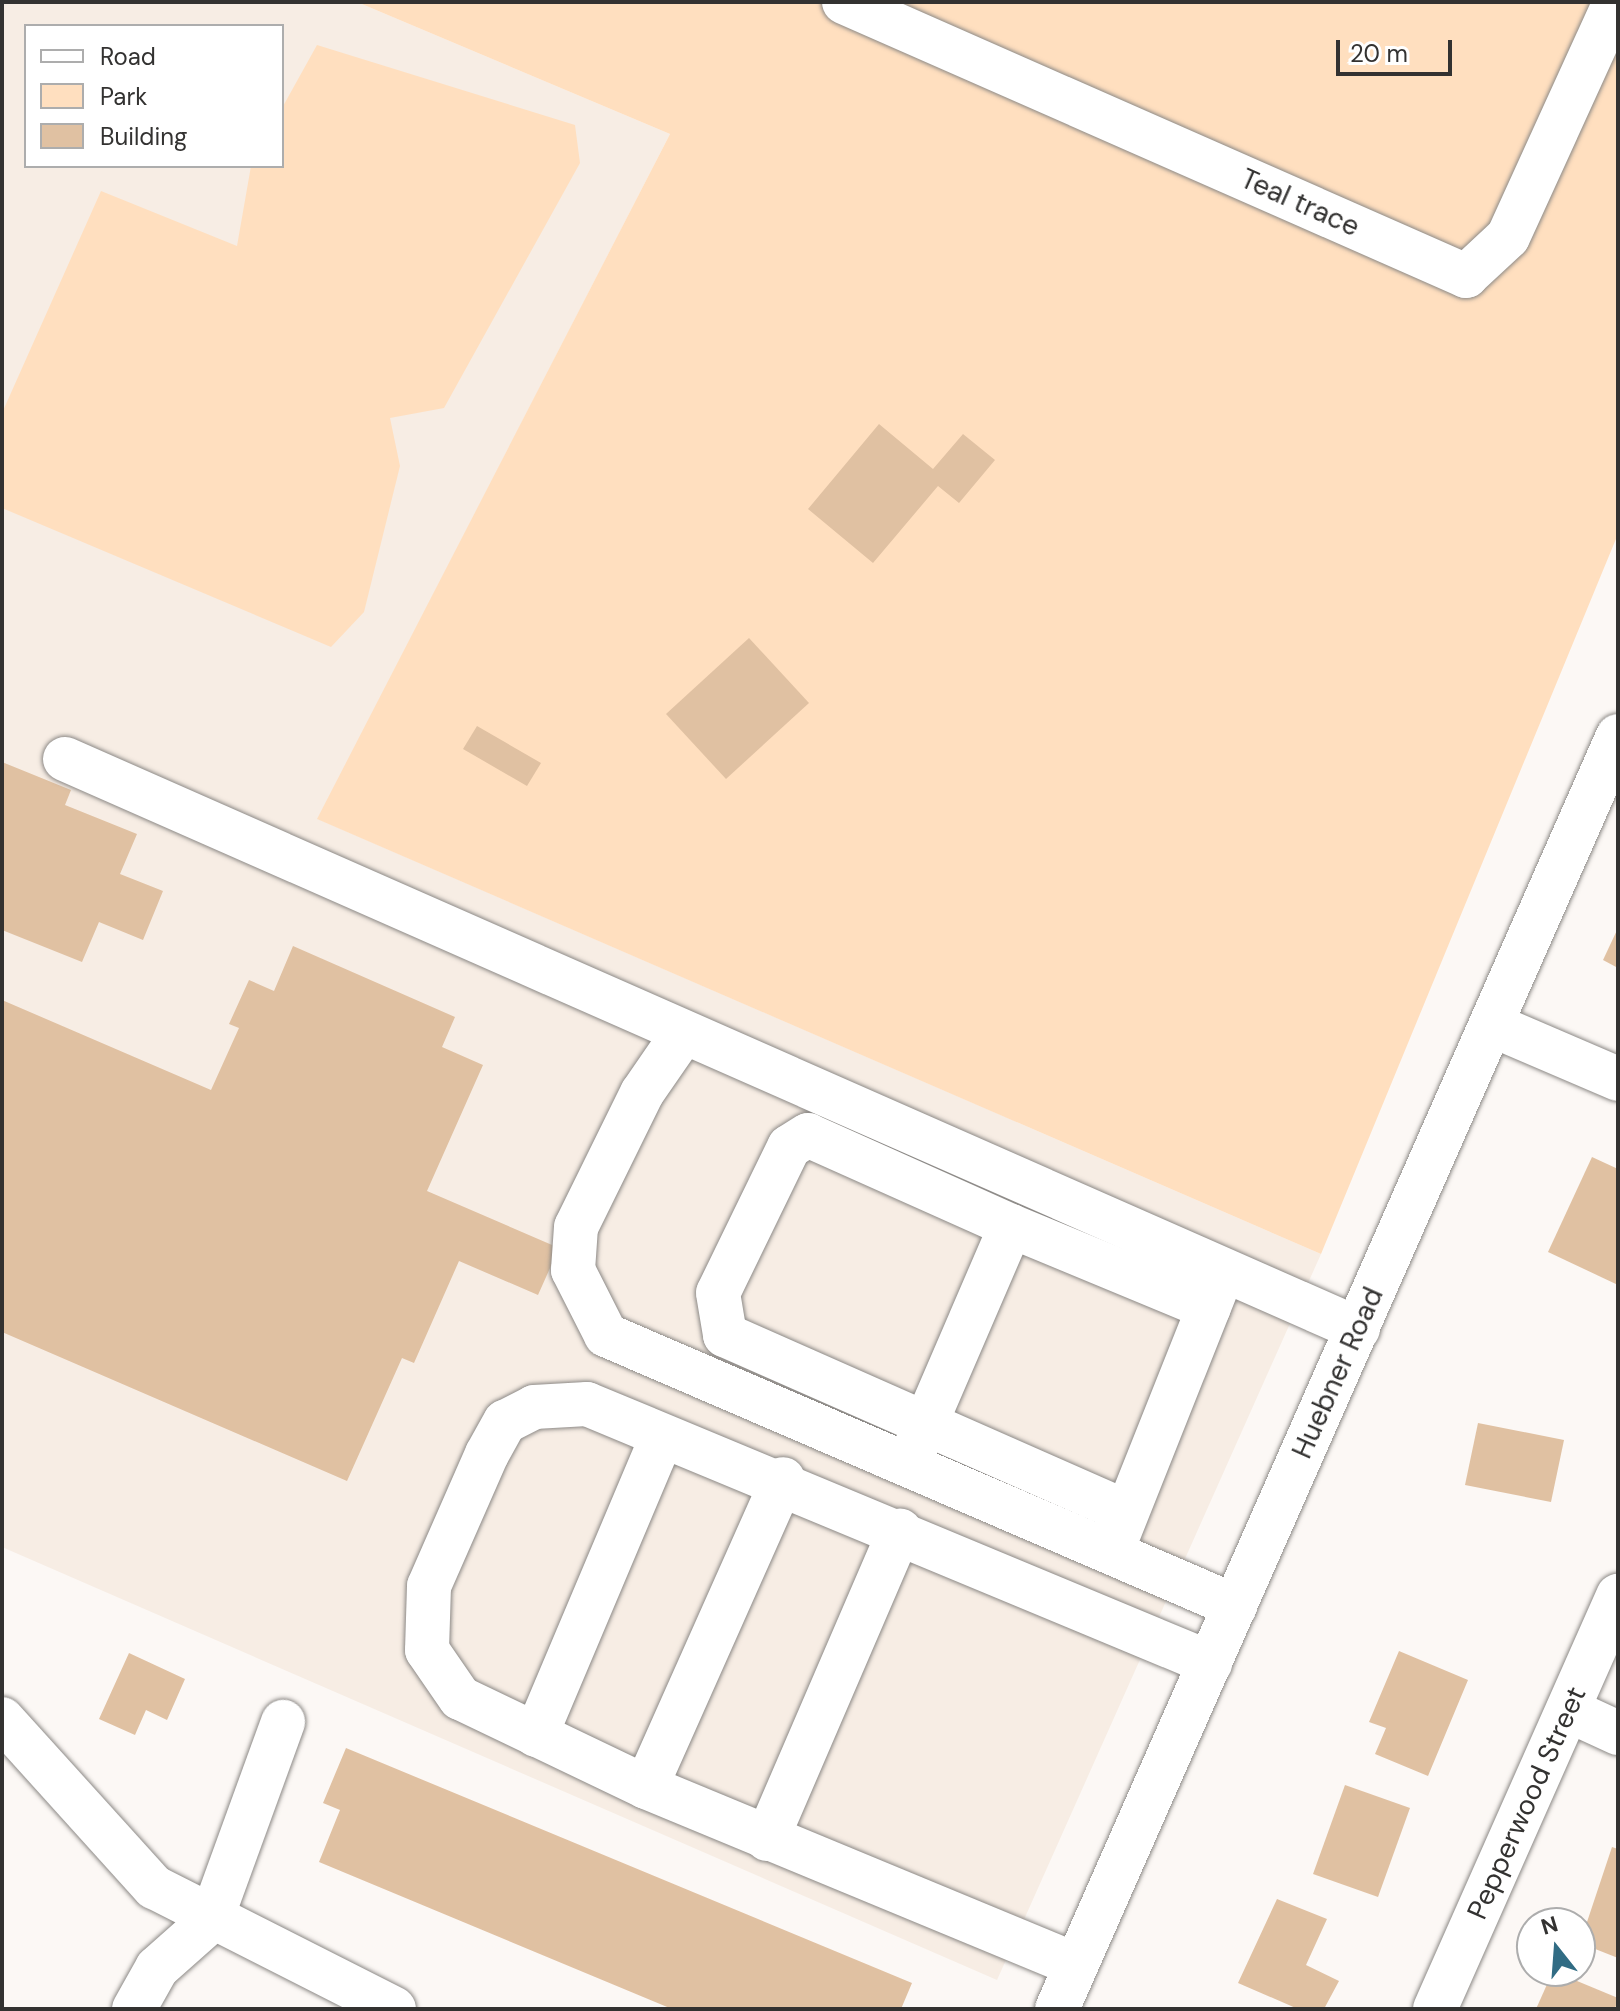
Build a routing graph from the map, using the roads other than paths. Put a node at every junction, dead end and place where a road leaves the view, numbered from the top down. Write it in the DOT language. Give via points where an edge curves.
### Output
graph roads {
  1 [pos="844,2"];
  2 [pos="1615,2"];
  3 [pos="1618,736"];
  4 [pos="65,759"];
  5 [pos="1492,1025"];
  6 [pos="682,1035"];
  7 [pos="1618,1079"];
  8 [pos="1011,1226"];
  9 [pos="1225,1268"];
  10 [pos="1209,1308"];
  11 [pos="1358,1329"];
  12 [pos="925,1424"];
  13 [pos="662,1436"];
  14 [pos="908,1464"];
  15 [pos="783,1479"];
  16 [pos="1127,1512"];
  17 [pos="900,1530"];
  18 [pos="1110,1555"];
  19 [pos="1618,1596"];
  20 [pos="1235,1606"];
  21 [pos="1210,1663"];
  22 [pos="1568,1710"];
  23 [pos="2,1719"];
  24 [pos="283,1722"];
  25 [pos="1618,1733"];
  26 [pos="536,1735"];
  27 [pos="646,1787"];
  28 [pos="767,1839"];
  29 [pos="211,1920"];
  30 [pos="1076,1965"];
  31 [pos="134,2009"];
  32 [pos="394,2009"];
  33 [pos="1057,2009"];
  34 [pos="1435,2009"];
  1 -- 2 [label="street, Teal trace" via="1466,276 1508,237"];
  3 -- 5 [label="street, Huebner Road"];
  4 -- 6 [label="street"];
  5 -- 7 [label="street"];
  5 -- 11 [label="street, Huebner Road"];
  6 -- 9 [label="street" via="749,1056"];
  6 -- 14 [label="street" via="642,1093 576,1227 573,1270 606,1335"];
  8 -- 10 [label="street"];
  8 -- 12 [label="street"];
  8 -- 12 [label="street" via="808,1135 789,1147 718,1293 725,1335"];
  9 -- 10 [label="street"];
  9 -- 11 [label="street"];
  10 -- 16 [label="street"];
  11 -- 20 [label="street, Huebner Road"];
  12 -- 14 [label="street"];
  12 -- 16 [label="street"];
  13 -- 15 [label="street"];
  13 -- 26 [label="street"];
  13 -- 26 [label="street" via="587,1404 534,1407 505,1422 429,1586 427,1650 460,1698"];
  14 -- 18 [label="street"];
  15 -- 17 [label="street"];
  15 -- 27 [label="street"];
  16 -- 18 [label="street"];
  17 -- 21 [label="street"];
  17 -- 28 [label="street"];
  18 -- 20 [label="street"];
  19 -- 22 [label="street, Pepperwood Street"];
  20 -- 21 [label="street, Huebner Road"];
  21 -- 30 [label="street, Huebner Road"];
  22 -- 25 [label="street"];
  22 -- 34 [label="street, Pepperwood Street"];
  23 -- 29 [label="street" via="154,1887"];
  24 -- 29 [label="street"];
  26 -- 27 [label="street"];
  27 -- 28 [label="street"];
  28 -- 30 [label="street"];
  29 -- 31 [label="street" via="157,1968"];
  29 -- 32 [label="street"];
  30 -- 33 [label="street, Huebner Road"];
}
